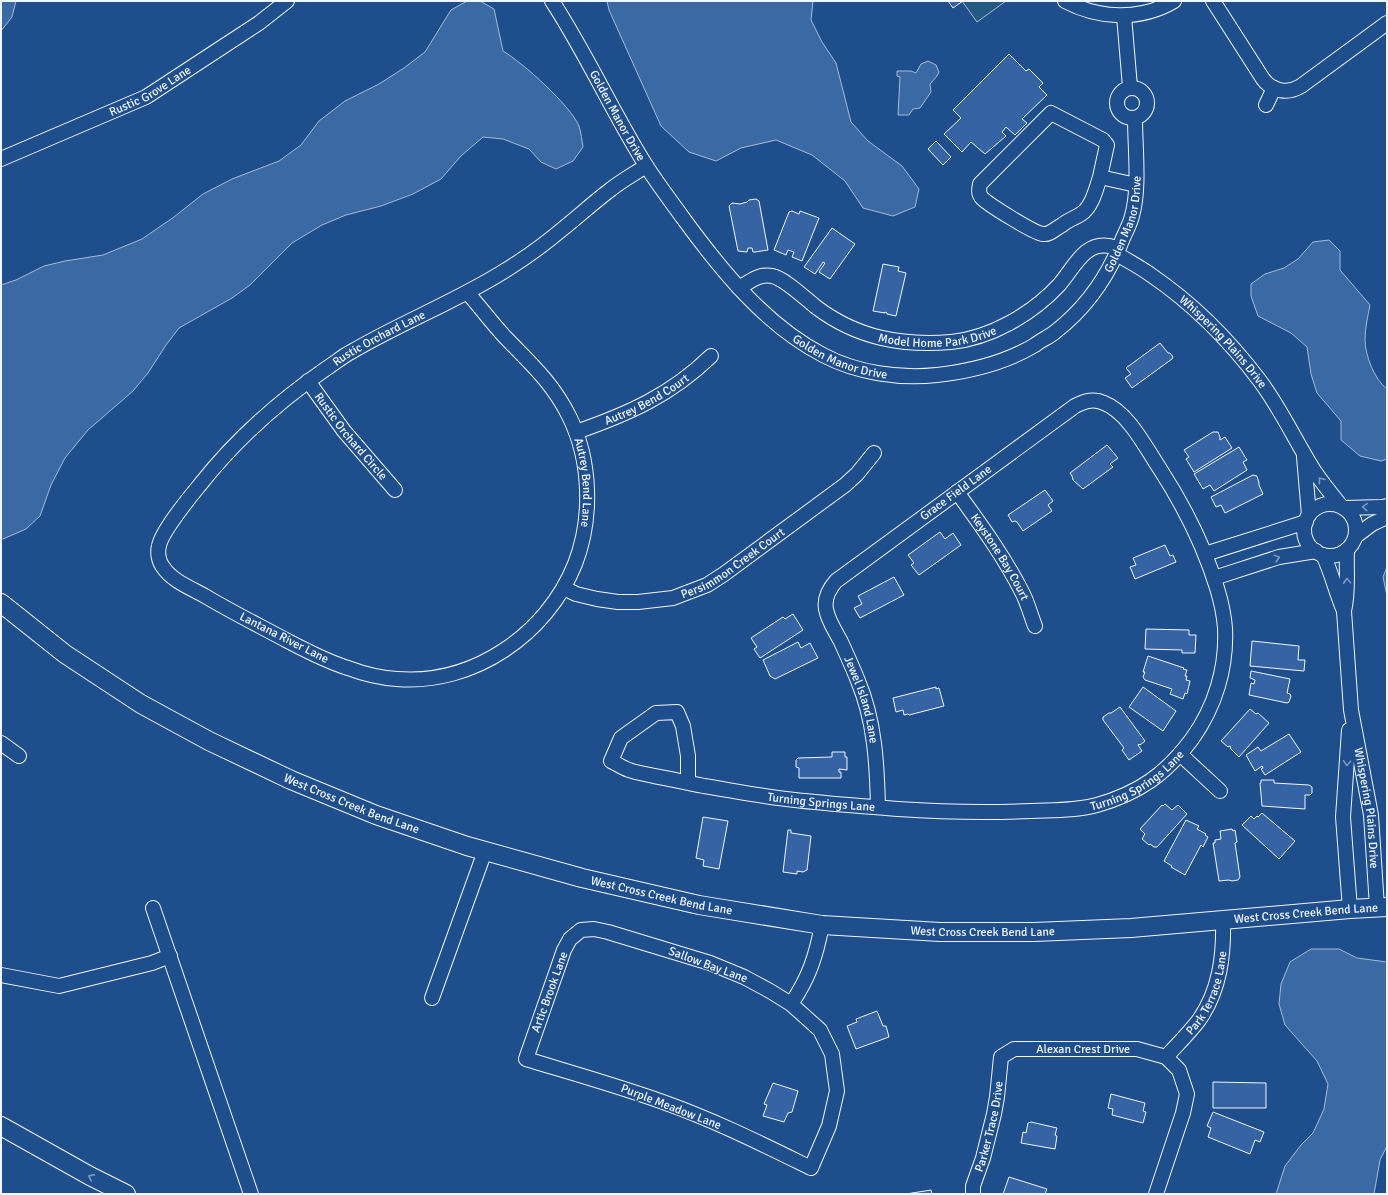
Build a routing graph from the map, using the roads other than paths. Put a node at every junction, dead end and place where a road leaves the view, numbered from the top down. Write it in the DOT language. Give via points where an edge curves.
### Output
graph roads {
  1 [pos="288,1"];
  2 [pos="552,1"];
  3 [pos="1065,1"];
  4 [pos="1174,1"];
  5 [pos="1213,1"];
  6 [pos="1124,16"];
  7 [pos="1387,23"];
  8 [pos="1130,87"];
  9 [pos="1274,88"];
  10 [pos="1266,105"];
  11 [pos="1135,118"];
  12 [pos="1,159"];
  13 [pos="646,166"];
  14 [pos="1100,176"];
  15 [pos="1136,185"];
  16 [pos="1117,254"];
  17 [pos="739,288"];
  18 [pos="468,292"];
  19 [pos="711,356"];
  20 [pos="308,381"];
  21 [pos="1096,400"];
  22 [pos="576,432"];
  23 [pos="874,453"];
  24 [pos="1304,453"];
  25 [pos="395,490"];
  26 [pos="957,492"];
  27 [pos="1387,506"];
  28 [pos="1342,507"];
  29 [pos="1387,517"];
  30 [pos="1308,519"];
  31 [pos="1356,536"];
  32 [pos="1347,550"];
  33 [pos="1320,553"];
  34 [pos="1205,554"];
  35 [pos="159,557"];
  36 [pos="1214,578"];
  37 [pos="564,588"];
  38 [pos="826,598"];
  39 [pos="1,603"];
  40 [pos="1344,611"];
  41 [pos="1035,626"];
  42 [pos="428,678"];
  43 [pos="1351,710"];
  44 [pos="1,743"];
  45 [pos="1180,754"];
  46 [pos="19,756"];
  47 [pos="688,783"];
  48 [pos="1220,791"];
  49 [pos="878,807"];
  50 [pos="485,851"];
  51 [pos="1382,907"];
  52 [pos="153,908"];
  53 [pos="1350,909"];
  54 [pos="1223,920"];
  55 [pos="822,925"];
  56 [pos="581,930"];
  57 [pos="170,956"];
  58 [pos="1,975"];
  59 [pos="432,998"];
  60 [pos="791,1004"];
  61 [pos="1001,1057"];
  62 [pos="1166,1057"];
  63 [pos="526,1059"];
  64 [pos="1,1126"];
  65 [pos="811,1168"];
  66 [pos="126,1194"];
  67 [pos="251,1194"];
  68 [pos="973,1194"];
  69 [pos="1156,1194"];
  1 -- 12 [label="street, Rustic Grove Lane" via="259,24 146,97"];
  2 -- 13 [label="street, Golden Manor Drive"];
  3 -- 6 [label="street" via="1095,13"];
  4 -- 6 [label="street" via="1155,9"];
  5 -- 9 [label="street" via="1263,79"];
  6 -- 8 [label="street"];
  7 -- 9 [label="street" via="1301,86 1289,91"];
  8 -- 11 [label="street" via="1143,91 1148,100 1145,112"];
  8 -- 11 [label="street" via="1119,95 1117,106 1123,115"];
  9 -- 10 [label="street"];
  11 -- 15 [label="street, Golden Manor Drive"];
  13 -- 17 [label="street, Golden Manor Drive" via="702,245"];
  13 -- 18 [label="street, Rustic Orchard Lane" via="610,190 523,259"];
  14 -- 14 [label="street" via="1106,145 1103,140 1051,113 980,184 979,191 981,198 1026,227 1042,234 1049,233 1082,213 1090,204"];
  14 -- 15 [label="street"];
  15 -- 16 [label="street, Golden Manor Drive" via="1132,216"];
  16 -- 17 [label="street, Model Home Park Drive" via="1117,248 1109,245 1097,246 1086,252 1059,285 1037,305 1011,322 985,334 960,341 926,344 898,342 874,336 845,325 818,309 774,276 765,275"];
  16 -- 17 [label="street, Golden Manor Drive" via="1102,282 1055,332 1022,352 992,365 921,377 891,376 857,369 824,356 794,337"];
  16 -- 24 [label="street, Whispering Plains Drive" via="1151,275 1210,324 1260,381"];
  18 -- 20 [label="street, Rustic Orchard Lane" via="348,353"];
  18 -- 22 [label="street, Autrey Bend Lane" via="488,319 546,379 571,419"];
  19 -- 22 [label="street, Autrey Bend Court" via="697,370 659,397 618,417"];
  20 -- 25 [label="street, Rustic Orchard Circle" via="344,431"];
  20 -- 35 [label="street, Rustic Orchard Lane" via="256,424 208,474 161,540 158,548"];
  21 -- 26 [label="street, Grace Field Lane" via="1084,401 1075,406"];
  21 -- 34 [label="street, Turning Springs Lane" via="1114,408 1127,421 1173,489 1194,527"];
  22 -- 37 [label="street, Autrey Bend Lane" via="585,468 588,509 580,551"];
  23 -- 37 [label="street, Persimmon Creek Court" via="846,485 707,585 673,598 638,602 597,599"];
  28 -- 24 [label="street, Whispering Plains Drive, one-way"];
  24 -- 30 [label="street, Whispering Plains Drive"];
  26 -- 38 [label="street, Grace Field Lane" via="836,581"];
  26 -- 41 [label="street, Keystone Bay Court" via="1005,560 1024,596"];
  27 -- 28 [label="street, one-way"];
  28 -- 30 [label="street" via="1323,505 1315,509"];
  28 -- 31 [label="street" via="1354,518"];
  29 -- 31 [label="street"];
  30 -- 33 [label="street" via="1306,539 1310,546"];
  30 -- 34 [label="street"];
  31 -- 32 [label="street"];
  32 -- 33 [label="street" via="1331,556"];
  40 -- 32 [label="street, Whispering Plains Drive, one-way" via="1348,597"];
  36 -- 33 [label="street, one-way" via="1279,557"];
  33 -- 40 [label="street, Whispering Plains Drive" via="1330,570"];
  34 -- 36 [label="street, Turning Springs Lane"];
  35 -- 42 [label="street, Lantana River Lane" via="162,566 178,581 319,656 344,667 382,677 400,680"];
  36 -- 45 [label="street, Turning Springs Lane" via="1225,627 1224,660 1218,688 1209,710"];
  37 -- 42 [label="street, Autrey Bend Lane" via="531,629 498,655 479,666"];
  38 -- 49 [label="street, Jewel Island Lane" via="828,617 859,683 869,718 876,763"];
  39 -- 50 [label="main road, West Cross Creek Bend Lane" via="65,654 141,704 209,741 376,816"];
  40 -- 43 [label="street, Whispering Plains Drive"];
  43 -- 51 [label="street, Whispering Plains Drive" via="1371,815"];
  43 -- 53 [label="street, Whispering Plains Drive, one-way" via="1344,817"];
  44 -- 46 [label="street"];
  45 -- 48 [label="street"];
  45 -- 49 [label="street, Turning Springs Lane" via="1162,773 1142,787 1096,805 1069,810 934,811"];
  47 -- 47 [label="street, Turning Springs Lane" via="684,726 677,712 656,713 620,738 611,761 630,771"];
  47 -- 49 [label="street, Turning Springs Lane" via="793,800"];
  50 -- 55 [label="main road, West Cross Creek Bend Lane" via="582,878 699,905"];
  50 -- 59 [label="street"];
  51 -- 53 [label="main road, West Cross Creek Bend Lane"];
  52 -- 57 [label="street"];
  53 -- 54 [label="main road, West Cross Creek Bend Lane"];
  54 -- 55 [label="main road, West Cross Creek Bend Lane" via="1131,928 1034,932 940,932"];
  54 -- 62 [label="street, Park Terrace Lane" via="1224,944 1220,975 1209,1002 1199,1019"];
  55 -- 60 [label="street" via="816,952 803,987"];
  56 -- 60 [label="street, Sallow Bay Lane" via="608,932 710,963 744,977"];
  56 -- 63 [label="street, Artic Brook Lane" via="570,939 564,950"];
  57 -- 58 [label="street" via="152,963 58,986"];
  57 -- 67 [label="street"];
  60 -- 65 [label="street, Sallow Bay Lane" via="820,1030 832,1054 837,1091 829,1126"];
  61 -- 62 [label="street, Alexan Crest Drive" via="1014,1049 1137,1049"];
  61 -- 68 [label="street, Parker Trace Drive" via="998,1097"];
  62 -- 69 [label="street" via="1179,1070 1187,1094"];
  63 -- 65 [label="street, Purple Meadow Lane" via="664,1102 739,1133"];
  66 -- 64 [label="main road, one-way"];
}
